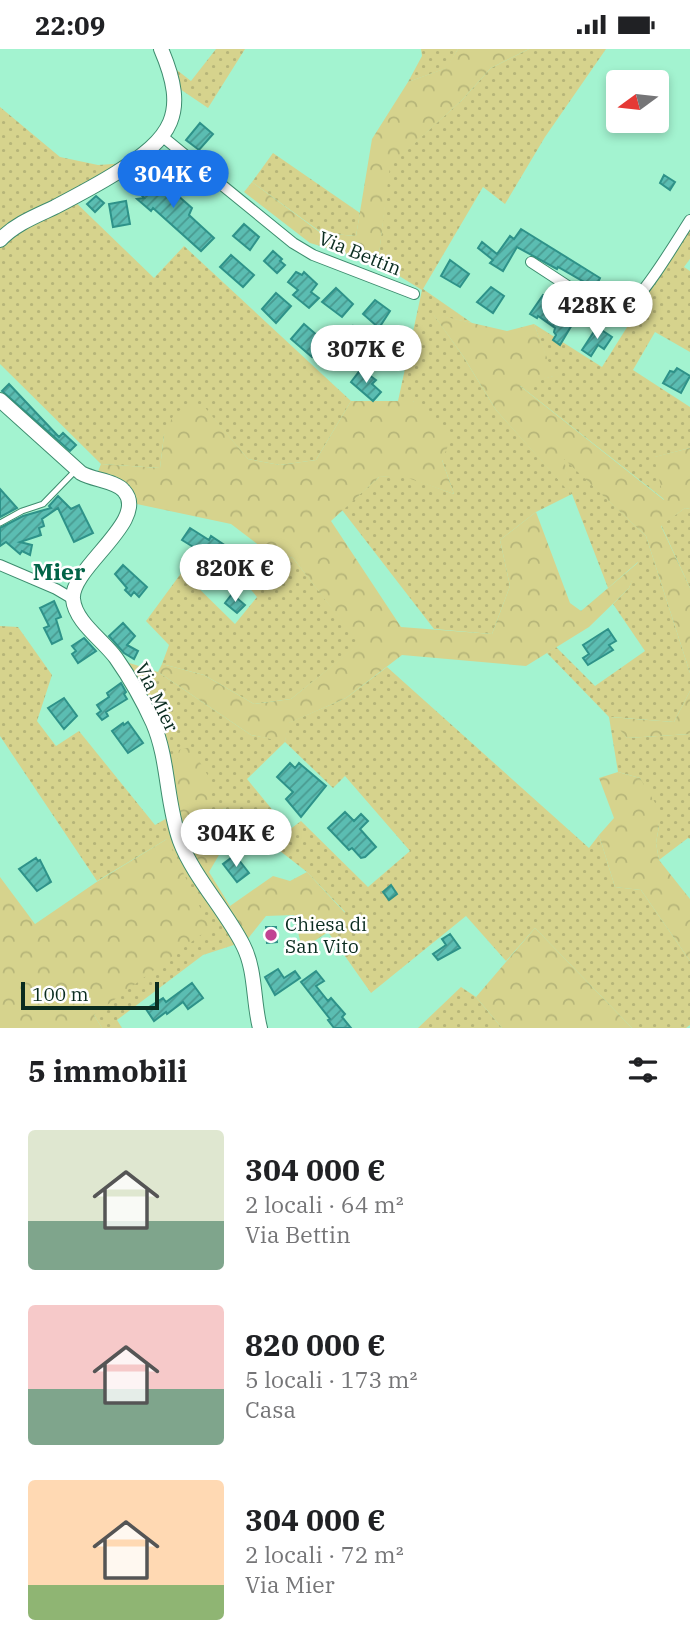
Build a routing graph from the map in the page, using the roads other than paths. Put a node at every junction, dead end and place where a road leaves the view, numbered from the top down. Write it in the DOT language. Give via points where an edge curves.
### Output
graph roads {
  1 [pos="161,49"];
  2 [pos="163,137"];
  3 [pos="690,221"];
  4 [pos="0,240"];
  5 [pos="531,262"];
  6 [pos="414,294"];
  7 [pos="0,400"];
  8 [pos="76,470"];
  9 [pos="0,523"];
  10 [pos="0,565"];
  11 [pos="73,599"];
  12 [pos="260,1028"];
  1 -- 2 [label="street" via="174,96 173,115"];
  2 -- 4 [label="street" via="129,166 16,226"];
  2 -- 6 [label="street, Via Bettin" via="293,243"];
  3 -- 5 [label="street" via="638,297 620,310 603,309"];
  7 -- 8 [label="street"];
  8 -- 9 [label="lane" via="43,504"];
  8 -- 11 [label="street" via="122,488 130,504 122,523 75,588"];
  10 -- 11 [label="street"];
  11 -- 12 [label="street, Via Mier" via="80,616 120,664 152,722 179,838 244,946"];
}
